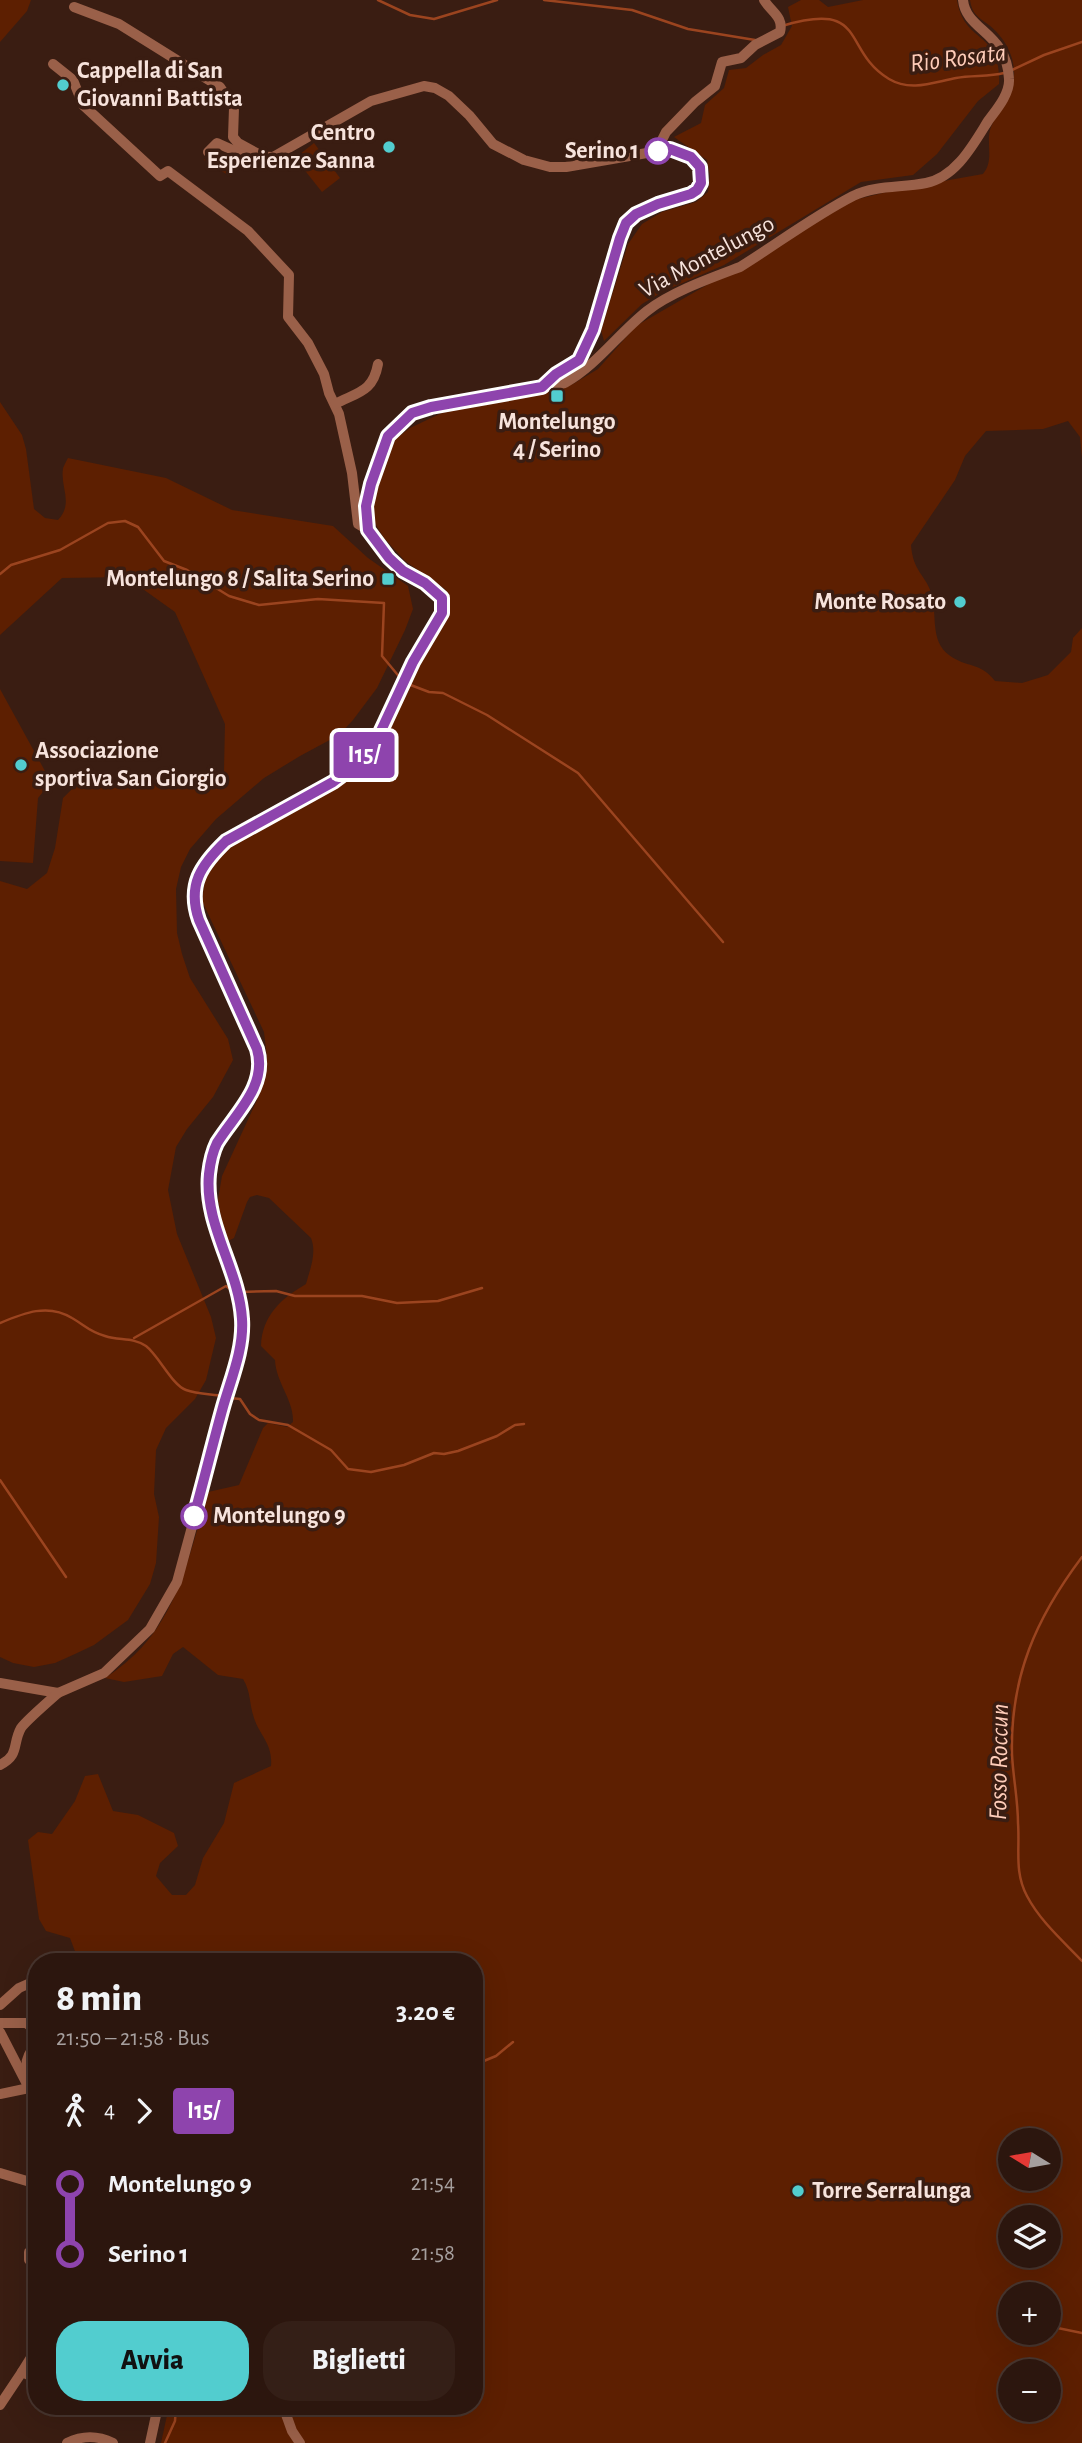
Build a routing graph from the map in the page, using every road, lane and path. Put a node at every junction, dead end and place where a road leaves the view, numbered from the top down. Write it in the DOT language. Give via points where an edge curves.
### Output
graph roads {
  1 [pos="764,0"];
  2 [pos="963,0"];
  3 [pos="74,7"];
  4 [pos="53,64"];
  5 [pos="660,150"];
  6 [pos="208,152"];
  7 [pos="263,157"];
  8 [pos="378,364"];
  9 [pos="542,387"];
  10 [pos="335,404"];
  11 [pos="368,530"];
  12 [pos="0,1683"];
  13 [pos="58,1693"];
  14 [pos="0,1765"];
  15 [pos="28,1984"];
  16 [pos="0,2005"];
  17 [pos="0,2023"];
  18 [pos="28,2024"];
  19 [pos="0,2032"];
  20 [pos="28,2086"];
  21 [pos="28,2088"];
  22 [pos="0,2094"];
  23 [pos="0,2173"];
  24 [pos="28,2181"];
  25 [pos="28,2362"];
  26 [pos="22,2372"];
  27 [pos="28,2375"];
  28 [pos="0,2405"];
  29 [pos="156,2415"];
  30 [pos="286,2415"];
  31 [pos="66,2443"];
  32 [pos="113,2443"];
  33 [pos="150,2443"];
  34 [pos="300,2443"];
  1 -- 5 [label="street" via="780,19 780,32 741,58 722,62 715,86 666,132"];
  2 -- 9 [label="street, Via Montelungo" via="969,18 1000,45 1010,83 956,167 927,183 878,188 850,197 740,267 649,309 583,373 565,383"];
  3 -- 7 [label="street" via="119,24 220,87 234,108 233,137"];
  4 -- 10 [label="street" via="73,80 83,105 160,176 169,171 248,231 289,275 288,317 319,363"];
  5 -- 7 [label="street" via="566,167 520,159 493,144 449,96 424,86 371,100 281,153"];
  5 -- 9 [label="street" via="691,157 700,167 701,183 691,194 658,204 626,223 586,347 579,360"];
  6 -- 7 [label="street" via="217,143 246,156"];
  8 -- 10 [label="street" via="375,379 363,392"];
  9 -- 11 [label="street, Via Montelungo" via="412,413 388,436 376,466 366,506"];
  10 -- 11 [label="street" via="345,433 355,516"];
  11 -- 13 [label="street" via="403,571 442,598 442,613 368,751 333,782 226,841 196,881 199,920 260,1060 257,1080 216,1145 209,1174 213,1220 240,1300 240,1350 177,1582 166,1604 150,1629 104,1673"];
  12 -- 13 [label="street"];
  13 -- 14 [label="street" via="21,1727 14,1752"];
  15 -- 16 [label="street"];
  17 -- 18 [label="street"];
  19 -- 20 [label="street"];
  21 -- 22 [label="street"];
  23 -- 24 [label="street"];
  25 -- 26 [label="street"];
  26 -- 27 [label="street"];
  26 -- 28 [label="street"];
  29 -- 33 [label="street"];
  30 -- 34 [label="street"];
  31 -- 32 [label="street" via="98,2437"];
}
